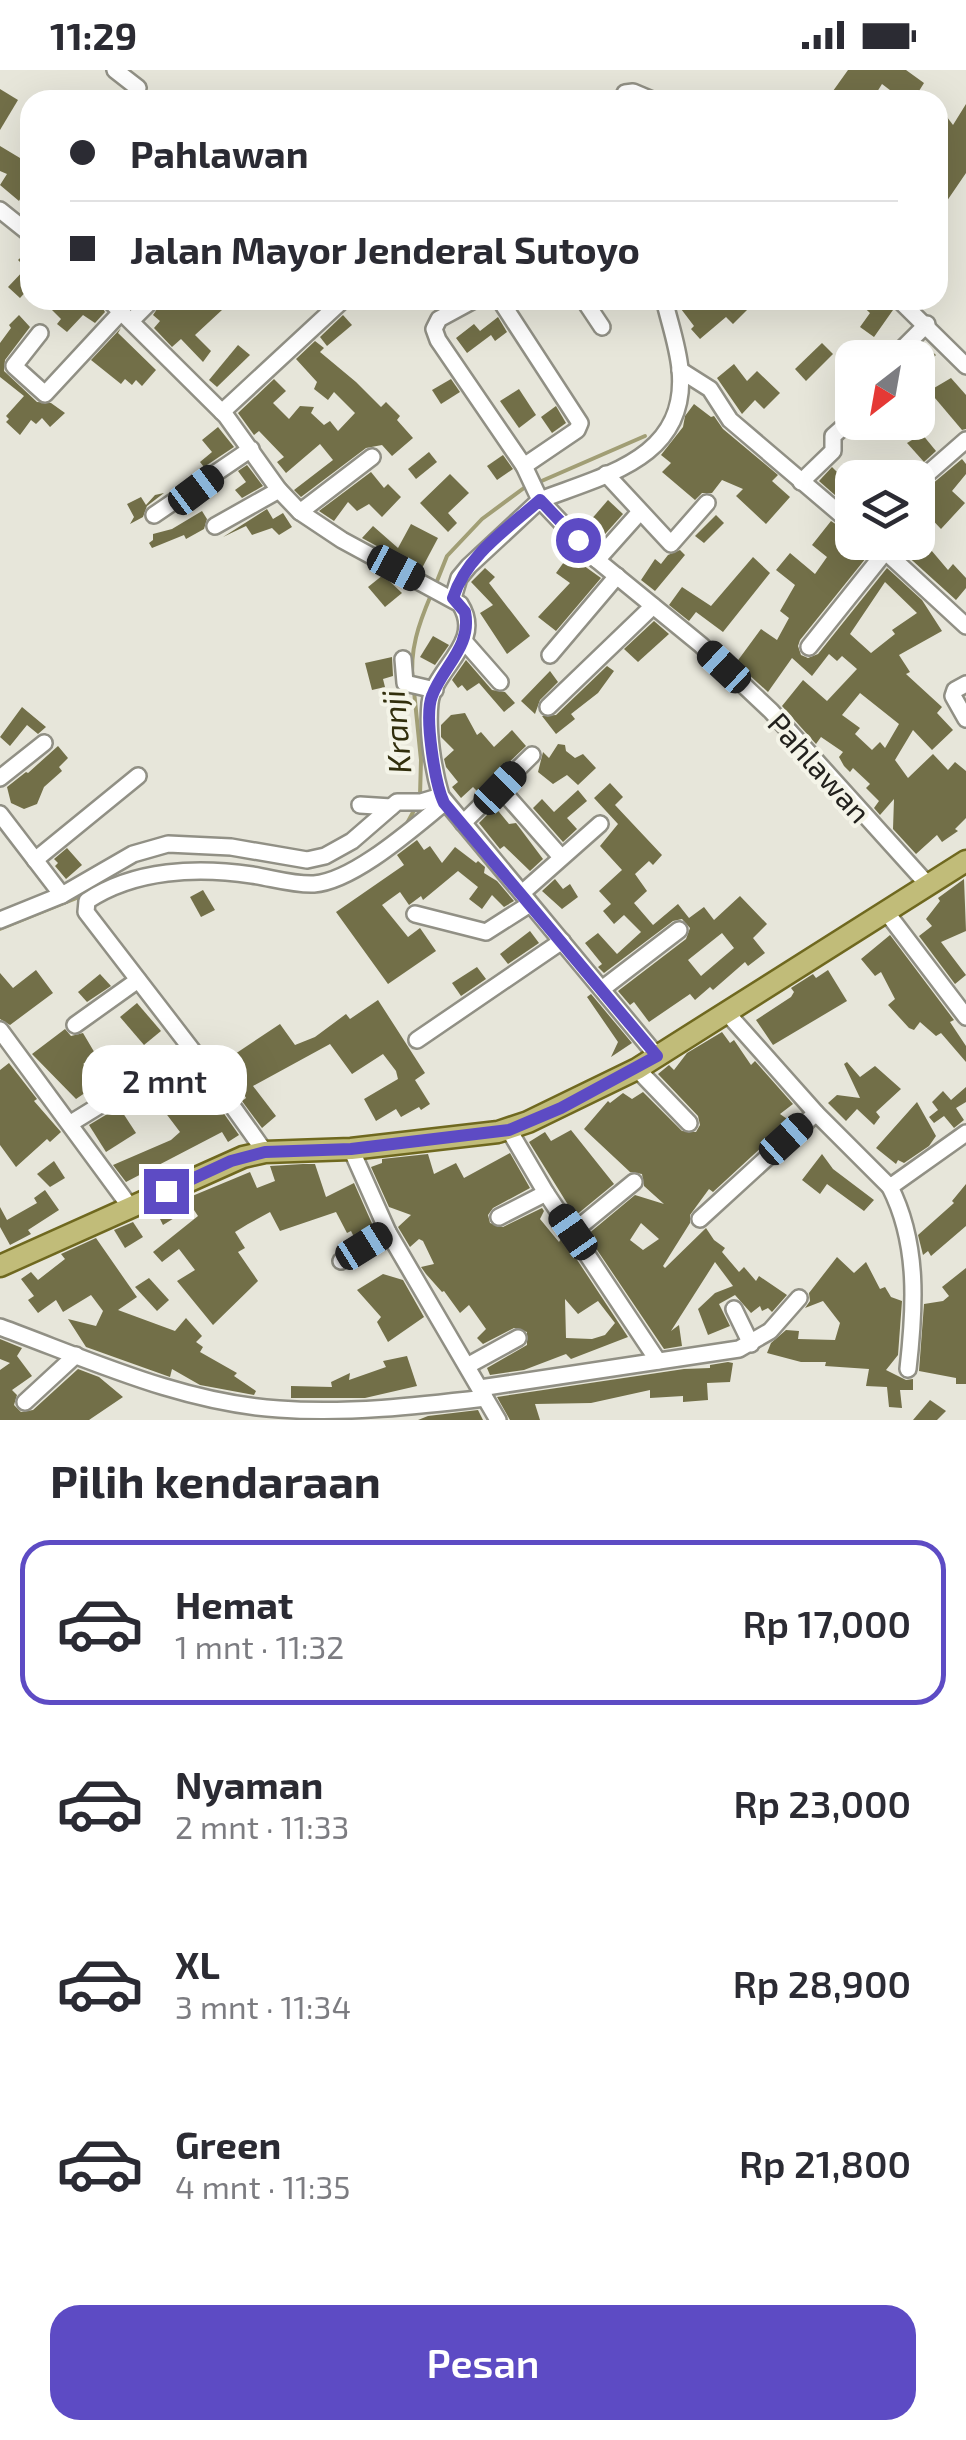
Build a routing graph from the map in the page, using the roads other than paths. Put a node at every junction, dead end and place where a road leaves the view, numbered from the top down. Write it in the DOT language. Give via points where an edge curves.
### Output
graph roads {
  1 [pos="116,70"];
  2 [pos="138,88"];
  3 [pos="0,210"];
  4 [pos="20,226"];
  5 [pos="120,310"];
  6 [pos="136,310"];
  7 [pos="327,310"];
  8 [pos="456,310"];
  9 [pos="507,310"];
  10 [pos="590,310"];
  11 [pos="667,310"];
  12 [pos="910,310"];
  13 [pos="127,316"];
  14 [pos="926,324"];
  15 [pos="602,328"];
  16 [pos="40,333"];
  17 [pos="910,340"];
  18 [pos="966,366"];
  19 [pos="680,370"];
  20 [pos="222,412"];
  21 [pos="835,433"];
  22 [pos="966,440"];
  23 [pos="251,449"];
  24 [pos="372,457"];
  25 [pos="935,467"];
  26 [pos="606,474"];
  27 [pos="801,482"];
  28 [pos="532,483"];
  29 [pos="278,490"];
  30 [pos="707,503"];
  31 [pos="835,510"];
  32 [pos="300,512"];
  33 [pos="639,513"];
  34 [pos="154,516"];
  35 [pos="215,526"];
  36 [pos="597,560"];
  37 [pos="871,560"];
  38 [pos="894,560"];
  39 [pos="617,576"];
  40 [pos="440,591"];
  41 [pos="653,606"];
  42 [pos="966,626"];
  43 [pos="464,641"];
  44 [pos="809,646"];
  45 [pos="550,655"];
  46 [pos="403,658"];
  47 [pos="500,682"];
  48 [pos="966,684"];
  49 [pos="421,686"];
  50 [pos="548,706"];
  51 [pos="966,719"];
  52 [pos="44,743"];
  53 [pos="532,755"];
  54 [pos="138,776"];
  55 [pos="0,778"];
  56 [pos="500,788"];
  57 [pos="442,799"];
  58 [pos="394,805"];
  59 [pos="360,806"];
  60 [pos="0,814"];
  61 [pos="462,824"];
  62 [pos="600,824"];
  63 [pos="561,858"];
  64 [pos="35,860"];
  65 [pos="966,860"];
  66 [pos="929,886"];
  67 [pos="62,895"];
  68 [pos="526,898"];
  69 [pos="887,913"];
  70 [pos="414,914"];
  71 [pos="1,919"];
  72 [pos="678,930"];
  73 [pos="562,941"];
  74 [pos="138,980"];
  75 [pos="602,989"];
  76 [pos="727,1013"];
  77 [pos="966,1017"];
  78 [pos="75,1025"];
  79 [pos="0,1030"];
  80 [pos="417,1040"];
  81 [pos="657,1056"];
  82 [pos="176,1060"];
  83 [pos="636,1068"];
  84 [pos="816,1112"];
  85 [pos="71,1124"];
  86 [pos="689,1124"];
  87 [pos="509,1130"];
  88 [pos="966,1133"];
  89 [pos="351,1149"];
  90 [pos="265,1152"];
  91 [pos="634,1182"];
  92 [pos="890,1188"];
  93 [pos="546,1192"];
  94 [pos="131,1208"];
  95 [pos="499,1217"];
  96 [pos="700,1219"];
  97 [pos="388,1232"];
  98 [pos="573,1232"];
  99 [pos="341,1261"];
  100 [pos="0,1266"];
  101 [pos="800,1298"];
  102 [pos="734,1310"];
  103 [pos="0,1327"];
  104 [pos="518,1338"];
  105 [pos="751,1344"];
  106 [pos="76,1355"];
  107 [pos="658,1361"];
  108 [pos="467,1366"];
  109 [pos="908,1369"];
  110 [pos="482,1393"];
  111 [pos="25,1402"];
  112 [pos="393,1414"];
  113 [pos="281,1415"];
  114 [pos="498,1420"];
  1 -- 2 [label="street"];
  3 -- 4 [label="street"];
  5 -- 13 [label="street"];
  6 -- 13 [label="street"];
  7 -- 20 [label="street"];
  8 -- 28 [label="street, Pahlawan" via="439,319 438,340"];
  9 -- 28 [label="street" via="580,423"];
  10 -- 15 [label="street"];
  11 -- 19 [label="street"];
  12 -- 14 [label="street"];
  13 -- 16 [label="street" via="45,394 14,366"];
  13 -- 20 [label="street"];
  14 -- 17 [label="street"];
  14 -- 18 [label="street"];
  19 -- 26 [label="street" via="678,402 660,443"];
  19 -- 27 [label="street" via="710,390 730,420"];
  20 -- 23 [label="street"];
  21 -- 27 [label="street" via="833,451"];
  22 -- 25 [label="street"];
  23 -- 29 [label="street"];
  23 -- 34 [label="street"];
  24 -- 32 [label="street"];
  26 -- 28 [label="street"];
  26 -- 33 [label="street"];
  27 -- 31 [label="street"];
  28 -- 36 [label="street, Pahlawan"];
  28 -- 40 [label="street" via="459,578"];
  29 -- 32 [label="street"];
  29 -- 35 [label="street"];
  30 -- 33 [label="street" via="672,544"];
  32 -- 40 [label="street"];
  33 -- 36 [label="street"];
  36 -- 39 [label="street, Pahlawan"];
  37 -- 44 [label="street"];
  38 -- 42 [label="street"];
  39 -- 41 [label="street, Pahlawan"];
  39 -- 45 [label="street"];
  40 -- 43 [label="street" via="465,612"];
  41 -- 50 [label="street"];
  41 -- 66 [label="street, Pahlawan" via="771,711"];
  43 -- 47 [label="street"];
  43 -- 49 [label="street"];
  46 -- 49 [label="street" via="404,681"];
  48 -- 51 [label="street" via="953,696"];
  49 -- 57 [label="street" via="431,698"];
  52 -- 55 [label="street"];
  53 -- 56 [label="street"];
  54 -- 64 [label="street"];
  56 -- 61 [label="street"];
  56 -- 63 [label="street"];
  57 -- 58 [label="street"];
  57 -- 61 [label="street"];
  57 -- 74 [label="street" via="390,848 336,879 314,884 211,870 170,872 91,898 86,912"];
  58 -- 59 [label="street"];
  58 -- 67 [label="street" via="325,856 307,860 168,844 133,854"];
  60 -- 64 [label="street"];
  61 -- 68 [label="street"];
  62 -- 63 [label="street"];
  63 -- 68 [label="street"];
  64 -- 67 [label="street"];
  65 -- 66 [label="main road"];
  66 -- 69 [label="main road"];
  67 -- 71 [label="street"];
  68 -- 70 [label="street" via="486,932"];
  68 -- 73 [label="street"];
  69 -- 76 [label="main road"];
  69 -- 77 [label="street"];
  72 -- 75 [label="street"];
  73 -- 75 [label="street"];
  73 -- 80 [label="street"];
  74 -- 78 [label="street"];
  74 -- 90 [label="street"];
  75 -- 81 [label="street"];
  76 -- 81 [label="main road"];
  76 -- 84 [label="street"];
  79 -- 85 [label="street"];
  81 -- 83 [label="main road"];
  82 -- 85 [label="street"];
  83 -- 86 [label="street"];
  83 -- 87 [label="main road"];
  84 -- 92 [label="street"];
  84 -- 96 [label="street"];
  85 -- 94 [label="street"];
  87 -- 89 [label="main road"];
  87 -- 93 [label="street"];
  88 -- 92 [label="street"];
  89 -- 90 [label="main road"];
  89 -- 97 [label="street"];
  90 -- 94 [label="main road"];
  91 -- 98 [label="street"];
  92 -- 109 [label="street" via="913,1271"];
  93 -- 95 [label="street"];
  93 -- 98 [label="street"];
  94 -- 100 [label="main road"];
  97 -- 99 [label="street"];
  97 -- 108 [label="street"];
  98 -- 107 [label="street"];
  101 -- 105 [label="street"];
  102 -- 105 [label="street"];
  103 -- 106 [label="street"];
  104 -- 108 [label="street"];
  105 -- 107 [label="street"];
  106 -- 111 [label="street"];
  106 -- 113 [label="street" via="176,1390"];
  107 -- 110 [label="street"];
  108 -- 110 [label="street"];
  110 -- 112 [label="street"];
  110 -- 114 [label="street"];
  112 -- 113 [label="street"];
}
